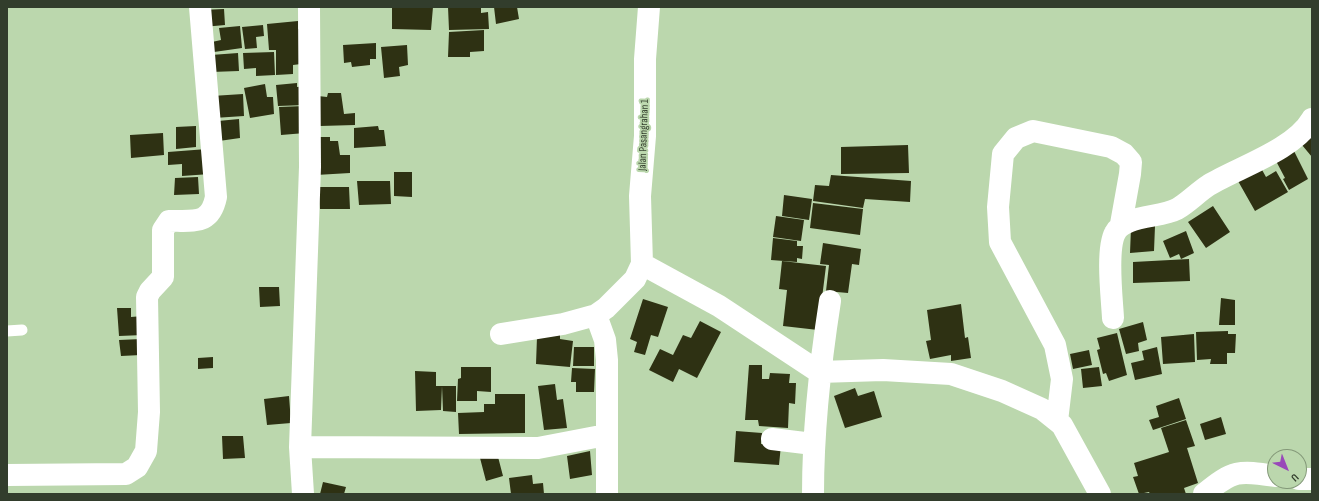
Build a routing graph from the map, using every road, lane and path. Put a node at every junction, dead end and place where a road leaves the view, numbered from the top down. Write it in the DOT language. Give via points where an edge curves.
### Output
graph roads {
  1 [pos="200,7"];
  2 [pos="309,7"];
  3 [pos="649,7"];
  4 [pos="1312,119"];
  5 [pos="1121,224"];
  6 [pos="642,264"];
  7 [pos="830,301"];
  8 [pos="596,315"];
  9 [pos="1113,318"];
  10 [pos="22,330"];
  11 [pos="7,331"];
  12 [pos="501,334"];
  13 [pos="819,372"];
  14 [pos="1050,415"];
  15 [pos="606,436"];
  16 [pos="772,440"];
  17 [pos="813,444"];
  18 [pos="300,447"];
  19 [pos="7,475"];
  20 [pos="1267,475"];
  21 [pos="303,494"];
  22 [pos="607,494"];
  23 [pos="813,494"];
  24 [pos="1100,494"];
  25 [pos="1204,494"];
  1 -- 19 [label="street" via="216,197 213,209 207,216 196,220 169,221 162,230 163,277 147,297 149,412 146,451 137,467 126,474"];
  2 -- 18 [label="street" via="310,167"];
  3 -- 6 [label="street, Jalan Pasangrahan 1" via="645,59 645,136 640,196"];
  4 -- 5 [label="street" via="1307,128 1276,151 1209,185 1177,208"];
  5 -- 9 [label="street" via="1114,234 1111,252"];
  5 -- 14 [label="street" via="1130,174 1130,162 1124,154 1111,147 1033,131 1016,138 1003,154 998,207 1000,242 1055,345 1062,379"];
  6 -- 8 [label="street" via="636,279"];
  6 -- 13 [label="street" via="719,306"];
  7 -- 13 [label="street"];
  8 -- 12 [label="street" via="557,325"];
  8 -- 15 [label="street" via="605,340 607,360"];
  10 -- 11 [label="lane"];
  13 -- 14 [label="street" via="883,370 951,374 1002,391"];
  13 -- 17 [label="street"];
  14 -- 24 [label="street" via="1062,426"];
  15 -- 18 [label="street" via="538,448"];
  15 -- 22 [label="street"];
  16 -- 17 [label="street"];
  17 -- 23 [label="street"];
  18 -- 21 [label="street"];
  20 -- 25 [label="street" via="1245,471 1223,478"];
}
